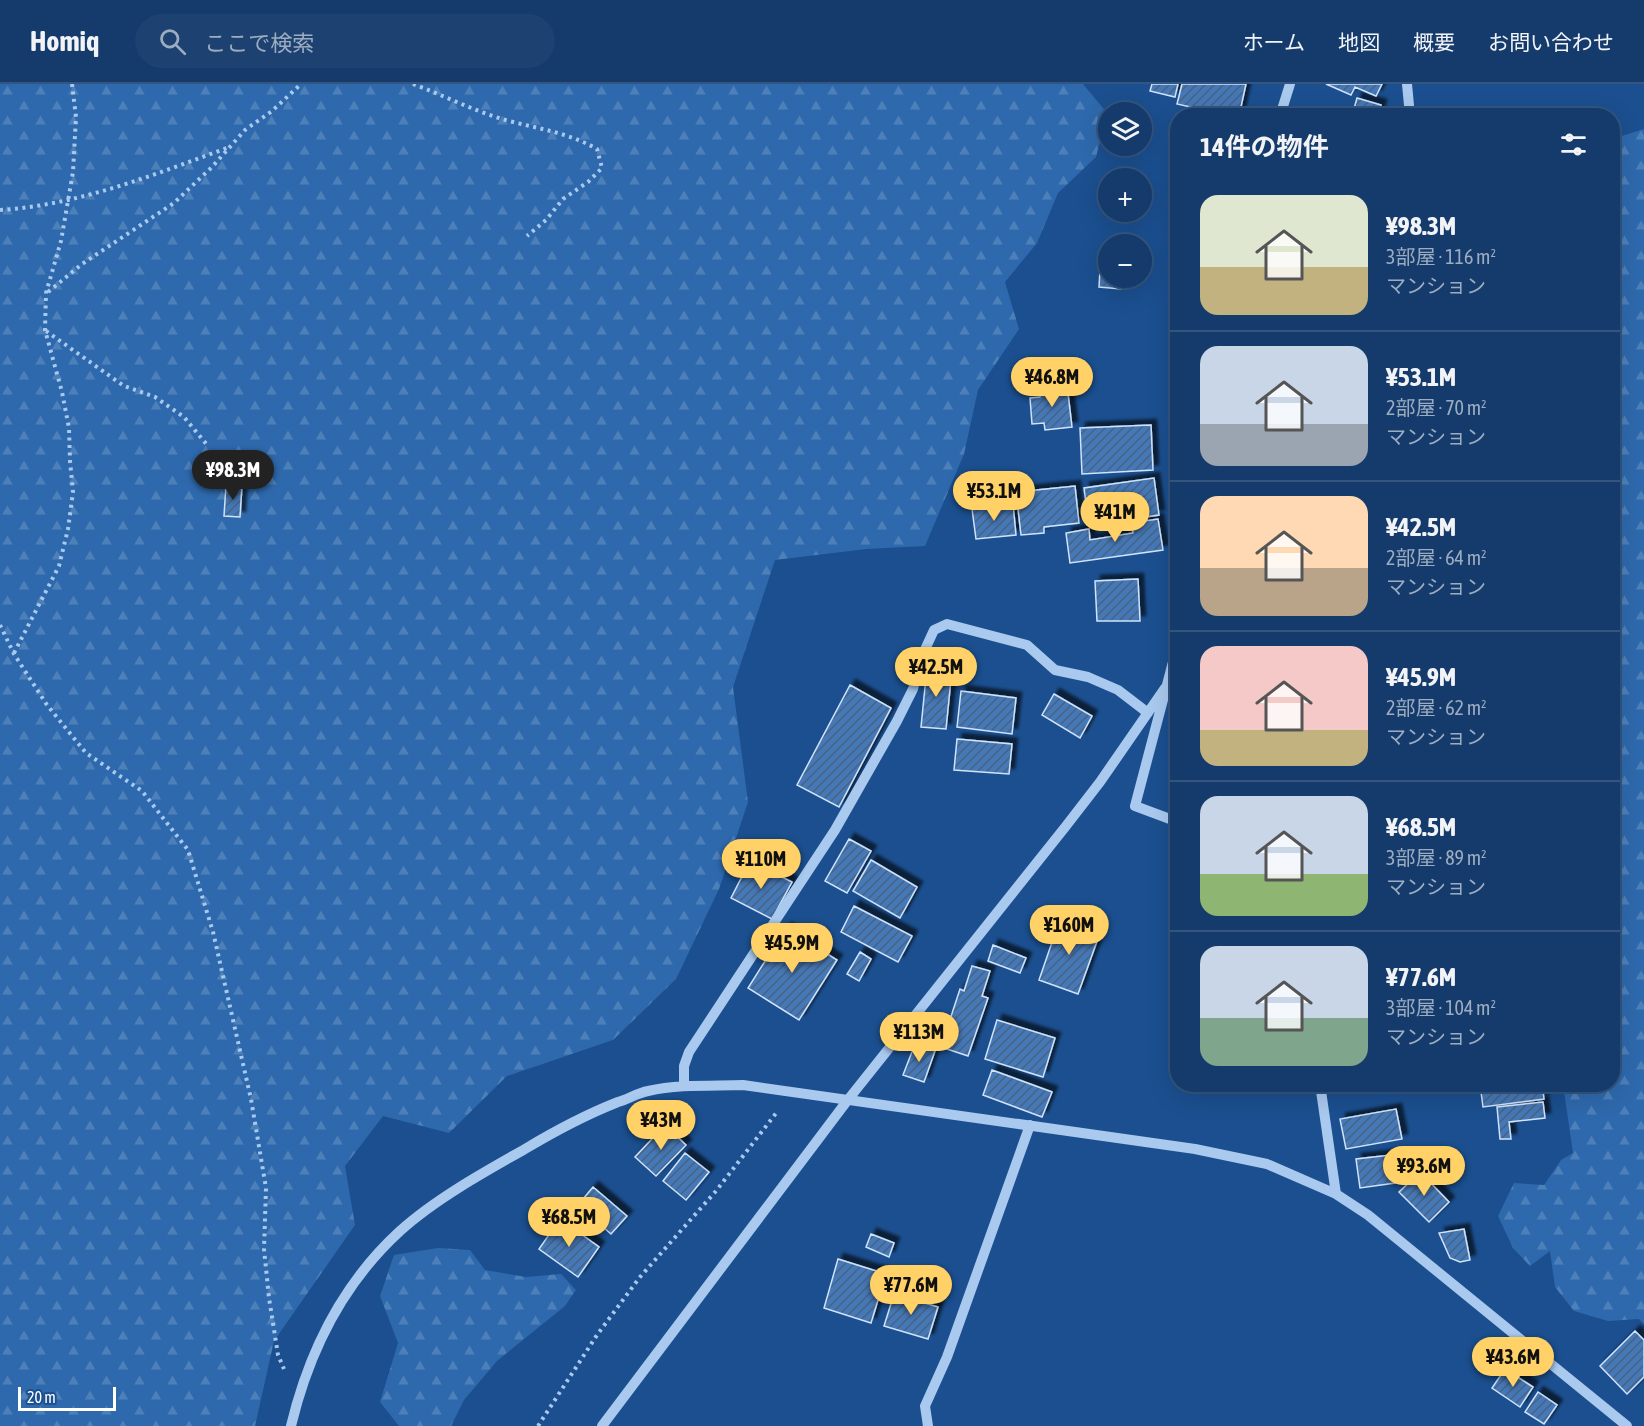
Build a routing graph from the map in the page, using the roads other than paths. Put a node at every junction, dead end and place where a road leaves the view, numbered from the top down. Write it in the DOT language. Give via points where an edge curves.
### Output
graph roads {
  1 [pos="1290,84"];
  2 [pos="1407,84"];
  3 [pos="1282,108"];
  4 [pos="1409,108"];
  5 [pos="1170,671"];
  6 [pos="1165,688"];
  7 [pos="1148,712"];
  8 [pos="1170,819"];
  9 [pos="684,1086"];
  10 [pos="1321,1092"];
  11 [pos="847,1101"];
  12 [pos="1030,1125"];
  13 [pos="1336,1194"];
  14 [pos="1623,1425"];
  15 [pos="291,1426"];
  16 [pos="602,1426"];
  17 [pos="928,1426"];
  1 -- 3 [label="street"];
  2 -- 4 [label="street"];
  5 -- 6 [label="street"];
  6 -- 7 [label="street"];
  6 -- 8 [label="street" via="1135,806"];
  7 -- 9 [label="street" via="1118,690 1088,677 1055,670 1027,645 947,624 934,630 913,689 835,830 688,1052"];
  7 -- 11 [label="street" via="1066,826"];
  9 -- 11 [label="street" via="743,1085"];
  9 -- 15 [label="street" via="647,1091 588,1114 489,1169 401,1230 366,1265 340,1301 319,1340"];
  10 -- 13 [label="street"];
  11 -- 12 [label="street"];
  11 -- 16 [label="street"];
  12 -- 13 [label="street" via="1195,1149 1267,1164"];
  12 -- 17 [label="street" via="947,1358 925,1406"];
  13 -- 14 [label="street" via="1368,1215"];
}
